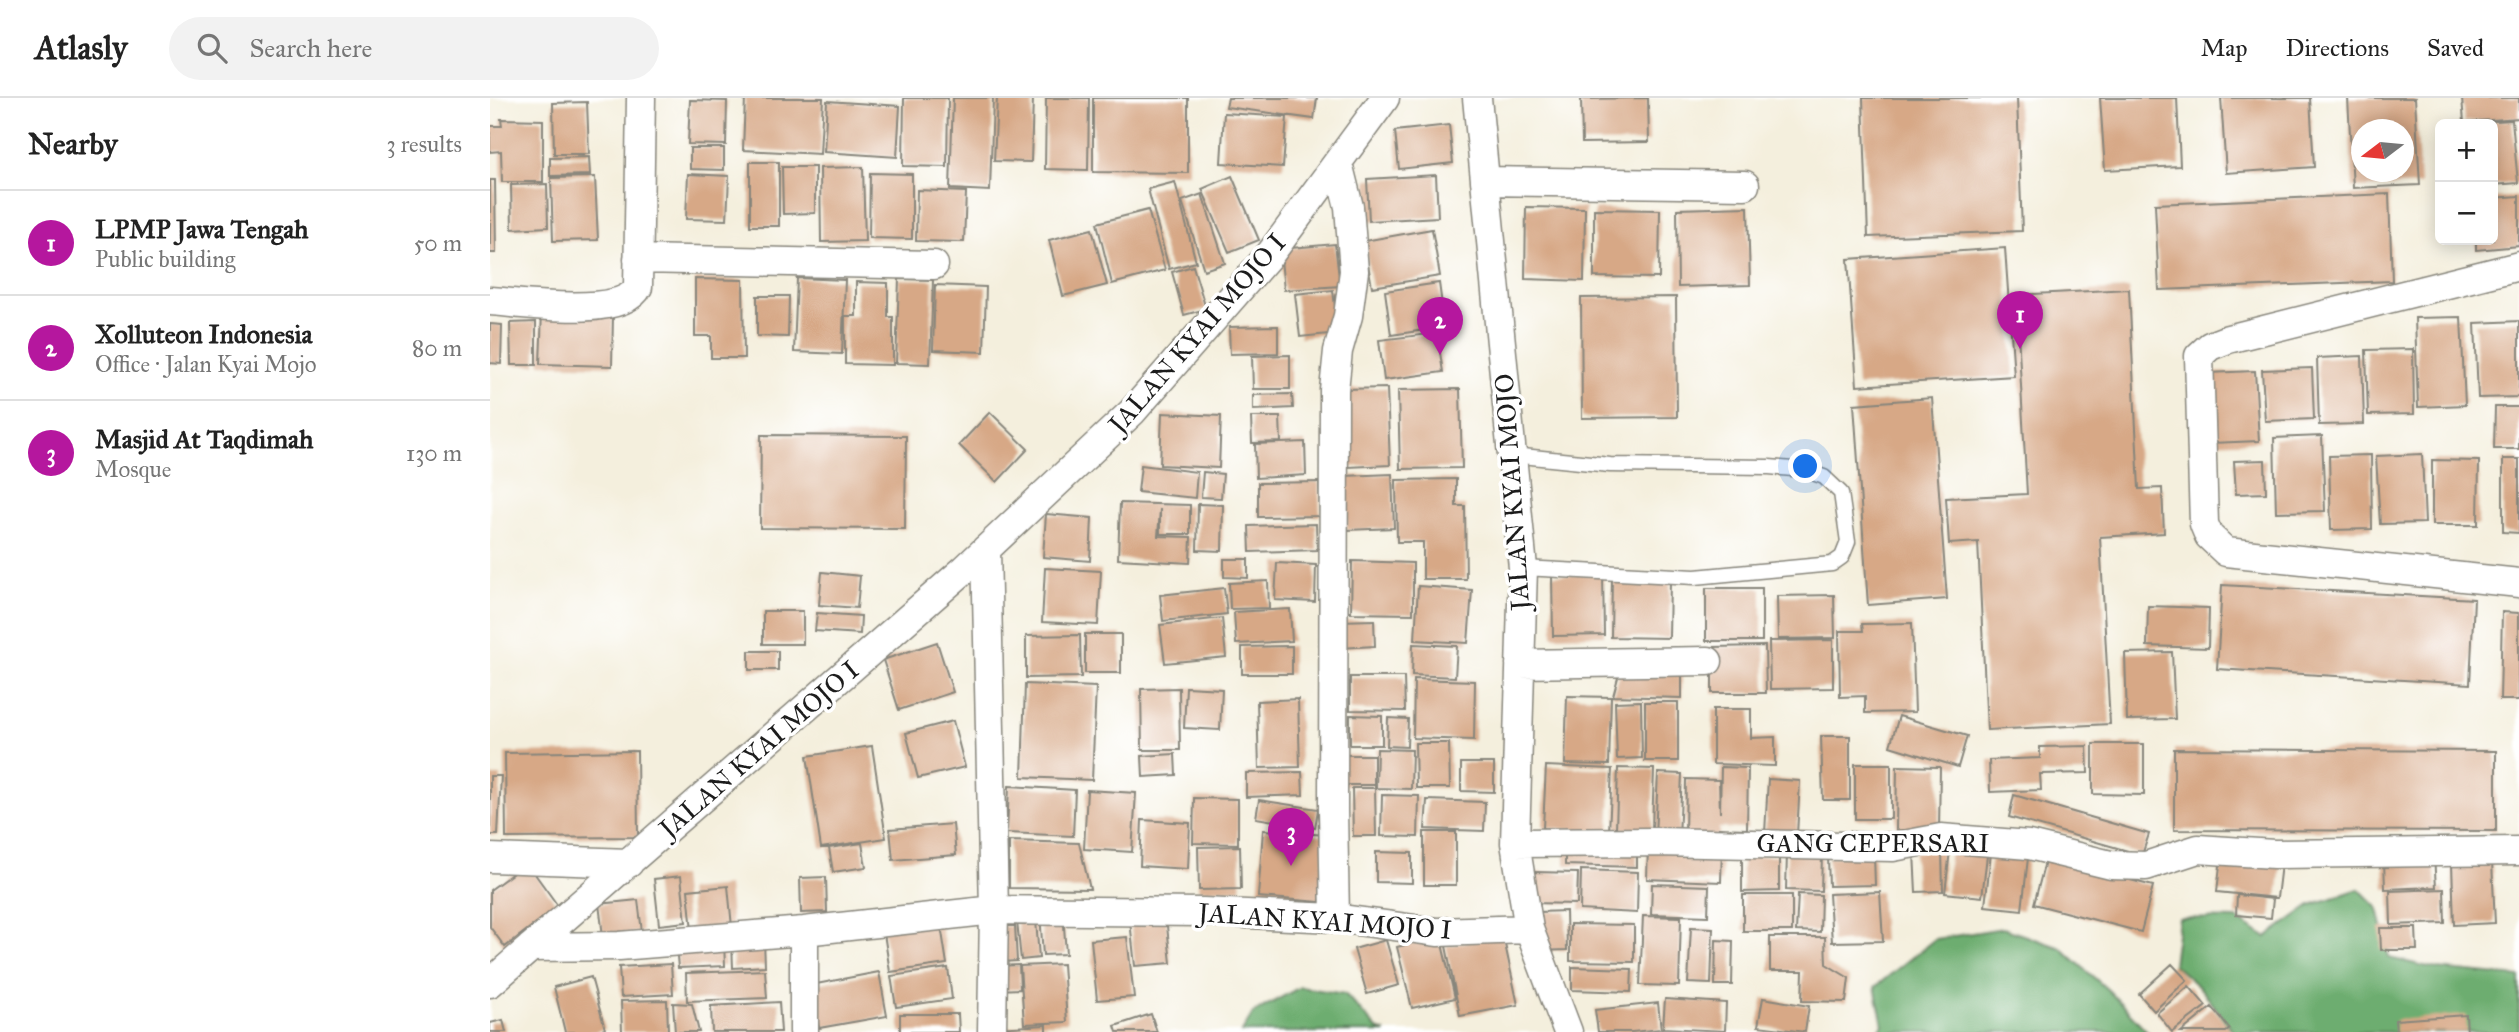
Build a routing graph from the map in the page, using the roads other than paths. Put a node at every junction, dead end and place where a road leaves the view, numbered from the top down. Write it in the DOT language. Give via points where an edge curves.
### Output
graph roads {
  1 [pos="641,98"];
  2 [pos="1385,98"];
  3 [pos="1477,98"];
  4 [pos="1338,163"];
  5 [pos="1485,181"];
  6 [pos="1745,185"];
  7 [pos="638,259"];
  8 [pos="933,265"];
  9 [pos="2519,266"];
  10 [pos="490,302"];
  11 [pos="1512,455"];
  12 [pos="986,549"];
  13 [pos="1523,569"];
  14 [pos="2519,583"];
  15 [pos="1708,660"];
  16 [pos="1520,664"];
  17 [pos="1515,843"];
  18 [pos="2519,850"];
  19 [pos="490,858"];
  20 [pos="629,863"];
  21 [pos="994,910"];
  22 [pos="1335,918"];
  23 [pos="1529,929"];
  24 [pos="804,931"];
  25 [pos="531,947"];
  26 [pos="490,983"];
  27 [pos="804,1032"];
  28 [pos="992,1032"];
  29 [pos="1568,1032"];
  1 -- 7 [label="street"];
  2 -- 4 [label="street, JALAN KYAI MOJO I"];
  3 -- 5 [label="street, JALAN KYAI MOJO"];
  4 -- 12 [label="street, JALAN KYAI MOJO I" via="1271,253 1132,412"];
  4 -- 22 [label="street" via="1349,207 1354,271 1334,390"];
  5 -- 6 [label="street"];
  5 -- 11 [label="street, JALAN KYAI MOJO"];
  7 -- 8 [label="street"];
  7 -- 10 [label="street" via="638,286 619,302 590,306"];
  9 -- 14 [label="street" via="2228,339 2199,356 2204,524 2226,552"];
  11 -- 13 [label="street, JALAN KYAI MOJO"];
  11 -- 13 [label="lane" via="1610,466 1804,470 1824,477 1840,493 1849,542 1832,564 1695,577"];
  12 -- 20 [label="street, JALAN KYAI MOJO I"];
  12 -- 21 [label="street"];
  13 -- 16 [label="street, JALAN KYAI MOJO"];
  15 -- 16 [label="street"];
  16 -- 17 [label="street, JALAN KYAI MOJO"];
  17 -- 18 [label="street, GANG CEPERSARI" via="1893,847 1941,838 2029,845 2111,866 2146,866 2198,849 2274,854"];
  17 -- 23 [label="street, JALAN KYAI MOJO"];
  19 -- 20 [label="street"];
  20 -- 25 [label="street, JALAN KYAI MOJO I"];
  21 -- 22 [label="street, JALAN KYAI MOJO I"];
  21 -- 24 [label="street, JALAN KYAI MOJO I"];
  21 -- 28 [label="street"];
  22 -- 23 [label="street, JALAN KYAI MOJO I" via="1437,932"];
  23 -- 29 [label="street, JALAN KYAI MOJO"];
  24 -- 25 [label="street, JALAN KYAI MOJO I" via="619,946"];
  24 -- 27 [label="street"];
  25 -- 26 [label="street, JALAN KYAI MOJO I"];
}
